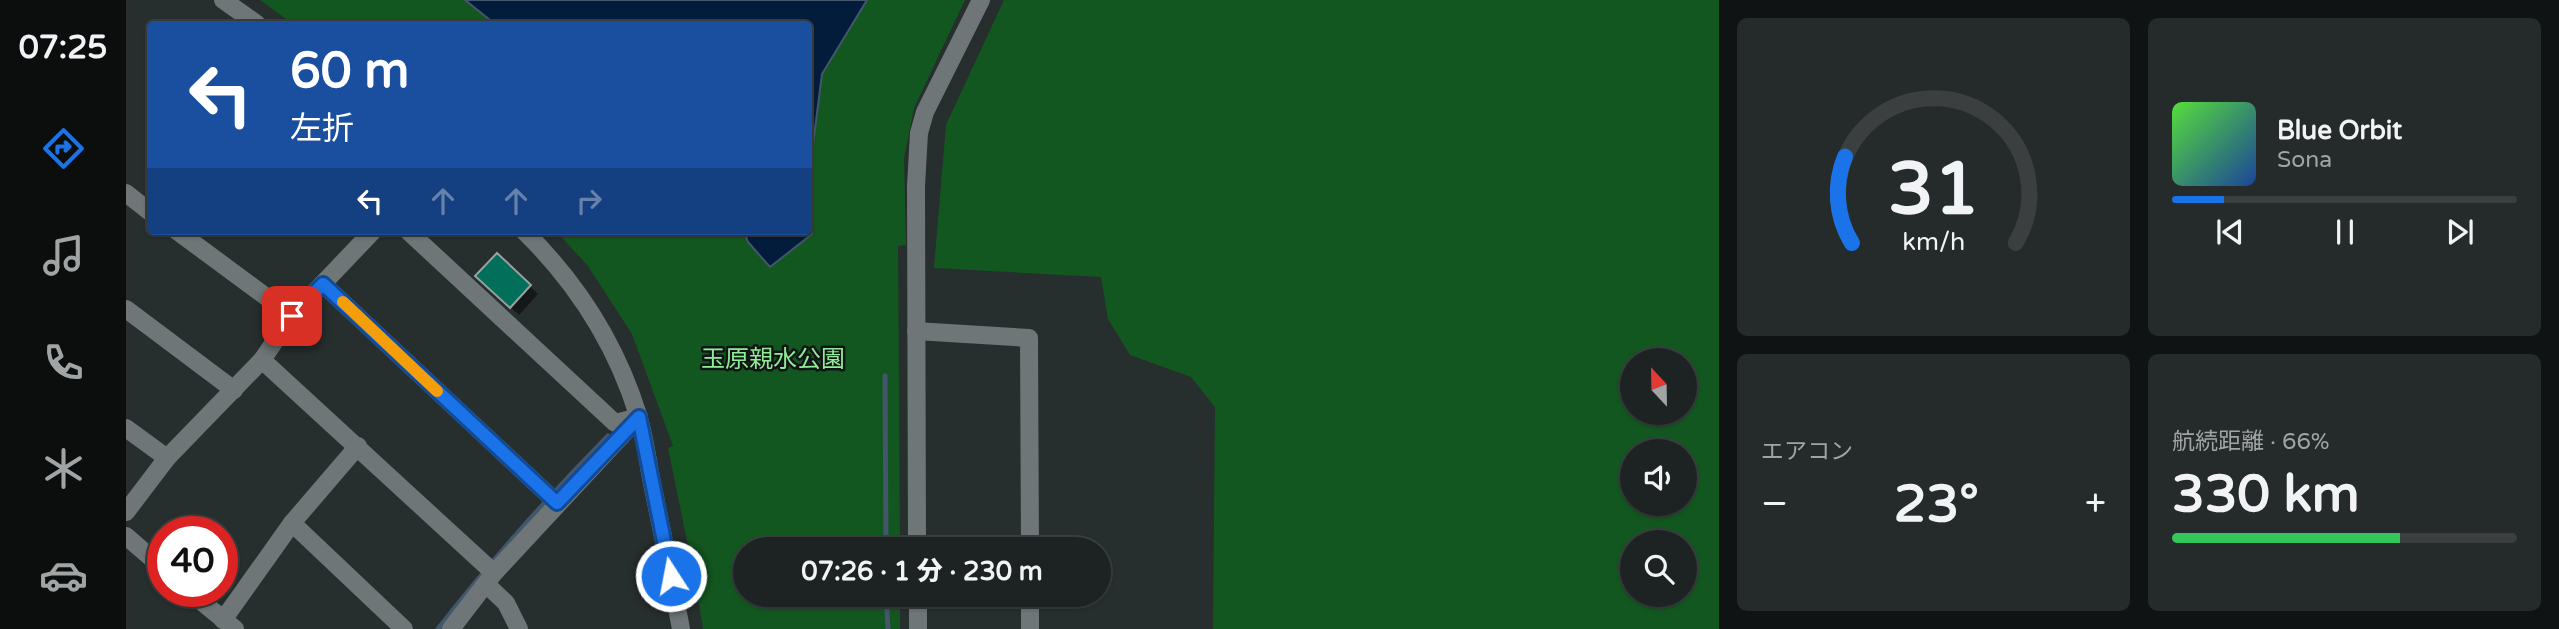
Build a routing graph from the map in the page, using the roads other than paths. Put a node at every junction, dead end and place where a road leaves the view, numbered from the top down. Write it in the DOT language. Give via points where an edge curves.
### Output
graph roads {
  1 [pos="223,0"];
  2 [pos="981,0"];
  3 [pos="253,21"];
  4 [pos="126,193"];
  5 [pos="147,210"];
  6 [pos="182,235"];
  7 [pos="369,235"];
  8 [pos="412,235"];
  9 [pos="528,235"];
  10 [pos="323,284"];
  11 [pos="126,309"];
  12 [pos="292,316"];
  13 [pos="916,331"];
  14 [pos="262,360"];
  15 [pos="234,390"];
  16 [pos="639,417"];
  17 [pos="126,428"];
  18 [pos="358,446"];
  19 [pos="167,458"];
  20 [pos="553,499"];
  21 [pos="126,512"];
  22 [pos="292,523"];
  23 [pos="126,536"];
  24 [pos="917,537"];
  25 [pos="1030,537"];
  26 [pos="147,554"];
  27 [pos="488,573"];
  28 [pos="208,607"];
  29 [pos="918,607"];
  30 [pos="1030,607"];
  31 [pos="229,625"];
  32 [pos="404,629"];
  33 [pos="451,629"];
  34 [pos="519,629"];
  35 [pos="681,629"];
  36 [pos="918,629"];
  37 [pos="1030,629"];
  1 -- 3 [label="street"];
  2 -- 13 [label="street" via="933,93 919,133"];
  4 -- 5 [label="street"];
  6 -- 12 [label="street"];
  7 -- 10 [label="street"];
  8 -- 16 [label="street" via="615,424"];
  9 -- 16 [label="street" via="591,312 624,375"];
  10 -- 12 [label="street"];
  10 -- 20 [label="street"];
  11 -- 15 [label="street"];
  12 -- 14 [label="street"];
  13 -- 24 [label="street"];
  13 -- 25 [label="street" via="1029,338"];
  14 -- 15 [label="street"];
  14 -- 18 [label="street"];
  15 -- 19 [label="street"];
  16 -- 20 [label="street"];
  16 -- 35 [label="street"];
  17 -- 19 [label="street"];
  18 -- 22 [label="street"];
  18 -- 27 [label="street"];
  19 -- 21 [label="street"];
  20 -- 27 [label="street"];
  22 -- 31 [label="street"];
  22 -- 32 [label="street"];
  23 -- 26 [label="street"];
  27 -- 33 [label="street"];
  27 -- 34 [label="street"];
  28 -- 31 [label="street"];
  29 -- 36 [label="street"];
  30 -- 37 [label="street"];
}
